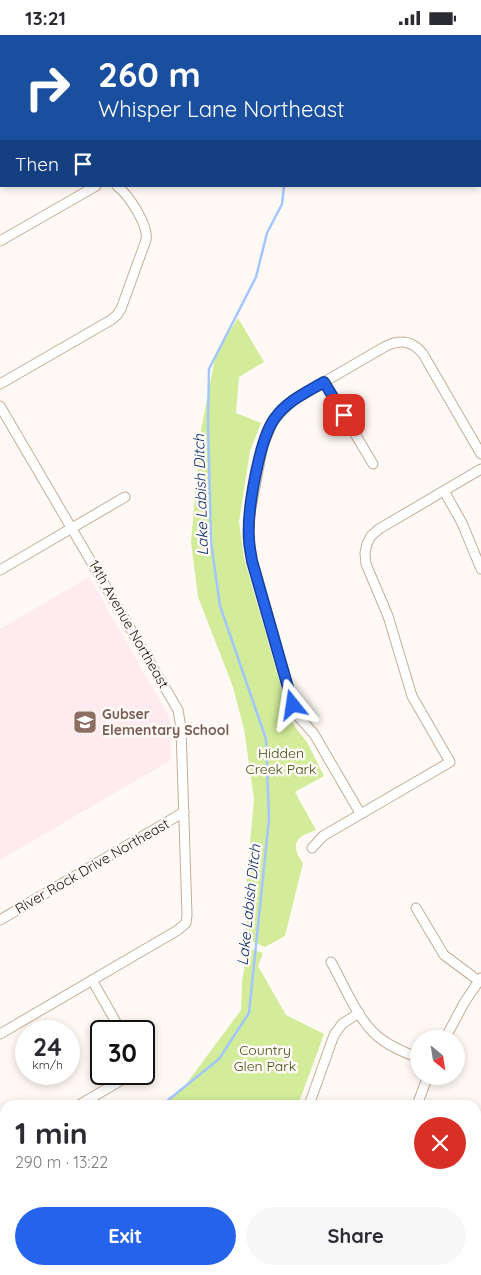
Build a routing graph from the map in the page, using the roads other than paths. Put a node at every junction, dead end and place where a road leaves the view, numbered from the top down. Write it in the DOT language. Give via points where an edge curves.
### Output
graph roads {
  1 [pos="94,187"];
  2 [pos="118,187"];
  3 [pos="0,241"];
  4 [pos="324,382"];
  5 [pos="0,384"];
  6 [pos="0,406"];
  7 [pos="481,454"];
  8 [pos="373,464"];
  9 [pos="481,469"];
  10 [pos="444,491"];
  11 [pos="124,497"];
  12 [pos="73,528"];
  13 [pos="481,569"];
  14 [pos="0,570"];
  15 [pos="184,812"];
  16 [pos="360,813"];
  17 [pos="312,848"];
  18 [pos="416,908"];
  19 [pos="0,920"];
  20 [pos="331,962"];
  21 [pos="480,979"];
  22 [pos="92,981"];
  23 [pos="360,1013"];
  24 [pos="115,1020"];
  25 [pos="450,1030"];
  26 [pos="0,1034"];
  27 [pos="410,1054"];
  28 [pos="113,1085"];
  29 [pos="425,1085"];
  30 [pos="88,1100"];
  31 [pos="310,1100"];
  32 [pos="420,1100"];
  1 -- 3 [label="street"];
  2 -- 5 [label="street" via="134,207 147,232 121,309 117,315"];
  4 -- 7 [label="street" via="386,345 408,342 423,355"];
  4 -- 8 [label="street"];
  4 -- 16 [label="street" via="293,400 272,423 263,445 248,537 296,713 314,734"];
  6 -- 12 [label="street, 14th Avenue Northeast"];
  9 -- 10 [label="street"];
  10 -- 13 [label="street" via="462,523"];
  10 -- 16 [label="street" via="379,529 367,544 365,553 412,696 450,762"];
  11 -- 12 [label="street"];
  12 -- 14 [label="street"];
  12 -- 15 [label="street, 14th Avenue Northeast" via="178,711"];
  15 -- 19 [label="street, River Rock Drive Northeast"];
  15 -- 22 [label="street, 14th Avenue Northeast" via="186,923"];
  16 -- 17 [label="street" via="323,835"];
  18 -- 21 [label="street" via="444,955"];
  20 -- 23 [label="street"];
  21 -- 25 [label="street"];
  22 -- 24 [label="street"];
  22 -- 26 [label="street"];
  23 -- 27 [label="street" via="374,1034"];
  23 -- 31 [label="street" via="334,1035"];
  28 -- 30 [label="street"];
  29 -- 32 [label="street"];
}
